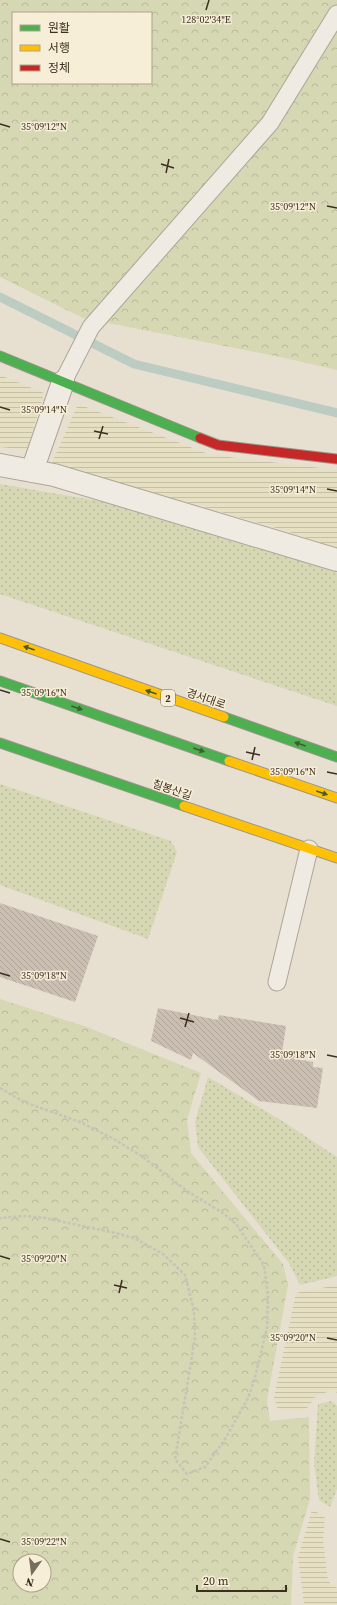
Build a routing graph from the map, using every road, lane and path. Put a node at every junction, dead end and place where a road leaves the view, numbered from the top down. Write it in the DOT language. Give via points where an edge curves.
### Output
graph roads {
  1 [pos="337,14"];
  2 [pos="0,356"];
  3 [pos="63,382"];
  4 [pos="337,459"];
  5 [pos="0,465"];
  6 [pos="32,471"];
  7 [pos="337,560"];
  8 [pos="0,638"];
  9 [pos="0,682"];
  10 [pos="0,743"];
  11 [pos="337,758"];
  12 [pos="337,798"];
  13 [pos="309,849"];
  14 [pos="337,858"];
  15 [pos="277,982"];
  16 [pos="0,1088"];
  17 [pos="0,1218"];
  1 -- 3 [label="lane" via="270,123 91,327"];
  2 -- 3 [label="street"];
  3 -- 4 [label="street" via="218,445"];
  3 -- 6 [label="street"];
  5 -- 6 [label="street"];
  6 -- 7 [label="street"];
  11 -- 8 [label="street, 경서대로 / 2, one-way"];
  9 -- 12 [label="street, one-way"];
  10 -- 13 [label="street, 칠봉산길"];
  13 -- 14 [label="street, 칠봉산길"];
  13 -- 15 [label="lane"];
  16 -- 17 [label="path" via="24,1102 80,1122 143,1157 186,1191 223,1213 236,1224 264,1265 268,1295 267,1328 254,1382 225,1439 205,1467 187,1474 175,1460 195,1338 194,1311 185,1275 162,1254 136,1239 120,1234 45,1218"];
}
